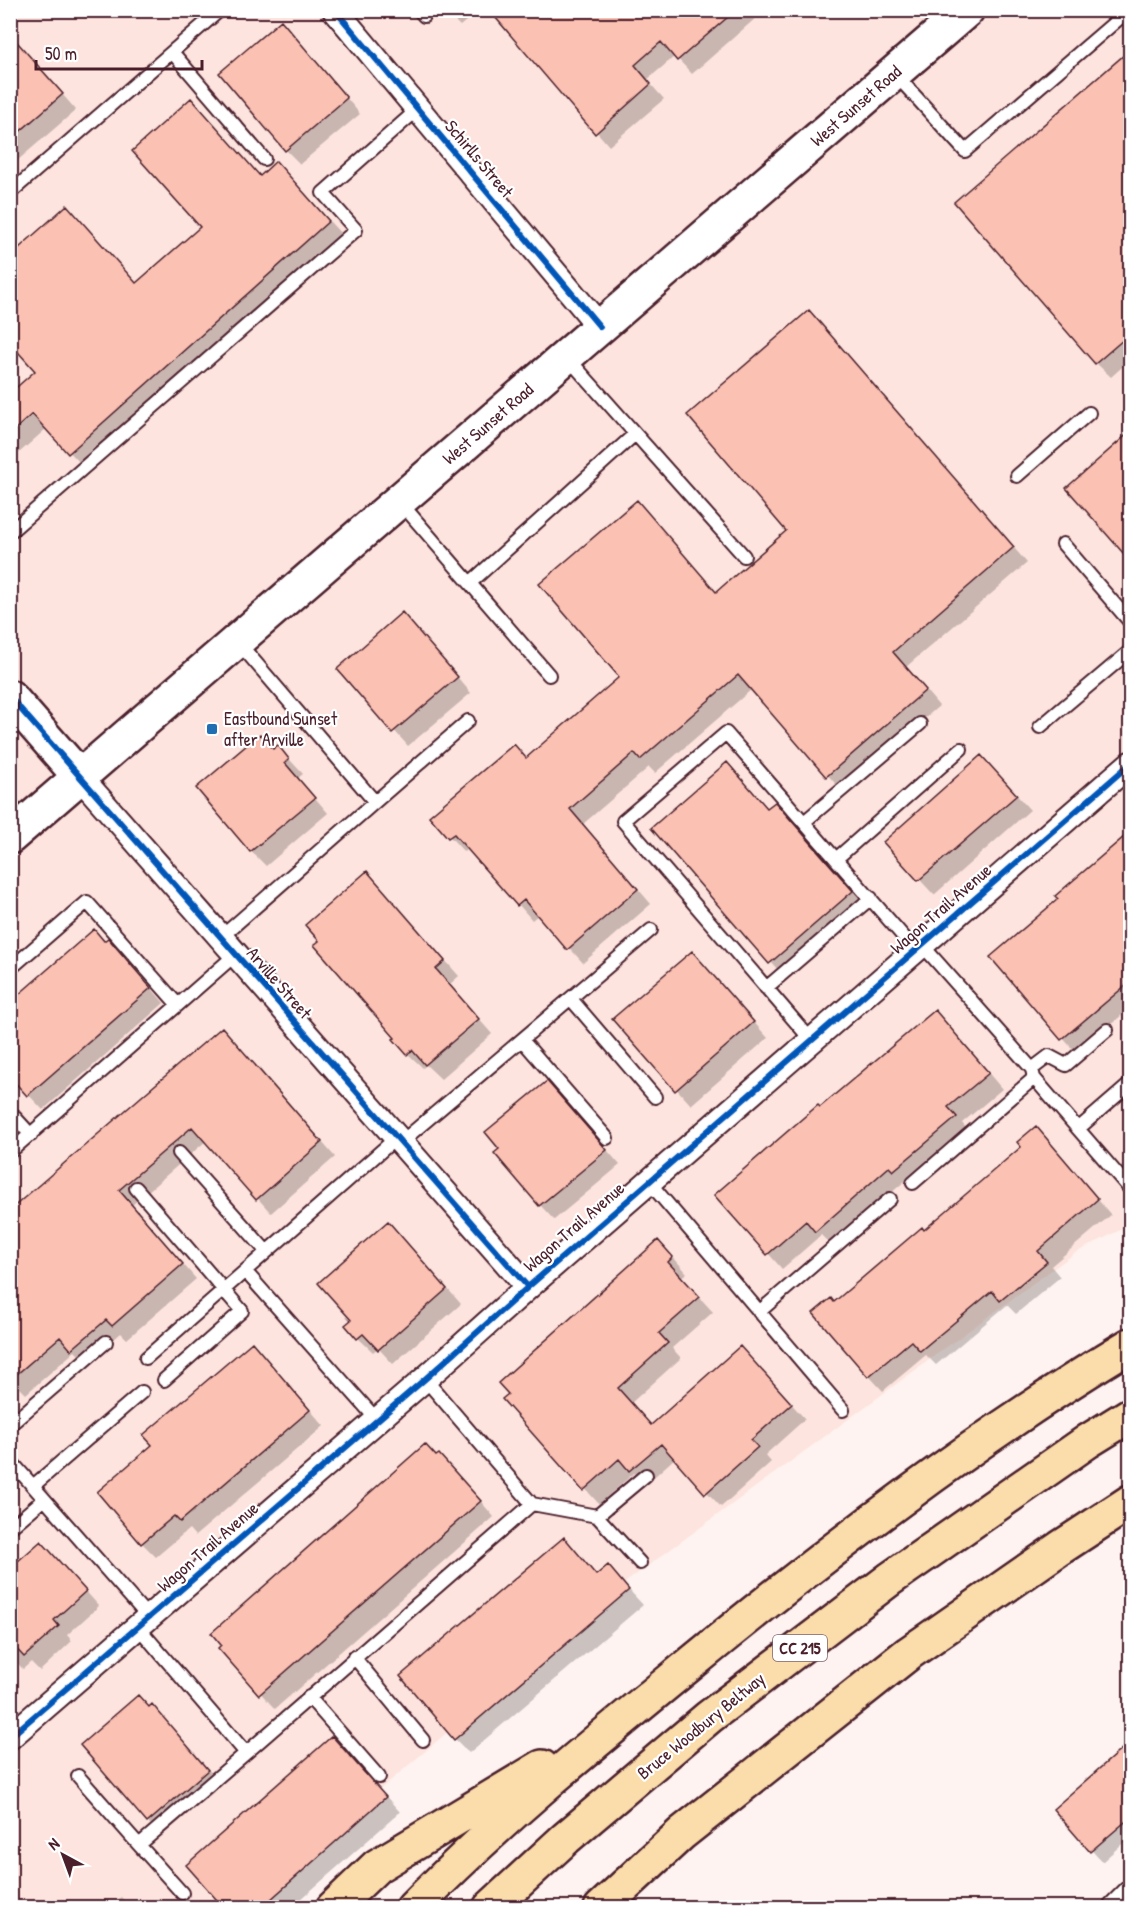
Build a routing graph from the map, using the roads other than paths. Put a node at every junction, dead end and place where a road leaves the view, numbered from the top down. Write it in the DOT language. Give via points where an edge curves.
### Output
graph roads {
  1 [pos="220,10"];
  2 [pos="335,10"];
  3 [pos="967,10"];
  4 [pos="1129,10"];
  5 [pos="172,52"];
  6 [pos="894,73"];
  7 [pos="418,109"];
  8 [pos="264,159"];
  9 [pos="10,193"];
  10 [pos="600,327"];
  11 [pos="566,357"];
  12 [pos="1089,413"];
  13 [pos="635,434"];
  14 [pos="1017,476"];
  15 [pos="399,501"];
  16 [pos="10,532"];
  17 [pos="1063,544"];
  18 [pos="744,556"];
  19 [pos="470,583"];
  20 [pos="1131,622"];
  21 [pos="237,641"];
  22 [pos="1131,651"];
  23 [pos="549,675"];
  24 [pos="10,697"];
  25 [pos="468,721"];
  26 [pos="920,724"];
  27 [pos="1040,727"];
  28 [pos="961,749"];
  29 [pos="1131,764"];
  30 [pos="80,777"];
  31 [pos="375,802"];
  32 [pos="804,822"];
  33 [pos="10,837"];
  34 [pos="836,859"];
  35 [pos="871,898"];
  36 [pos="651,930"];
  37 [pos="228,947"];
  38 [pos="920,948"];
  39 [pos="10,969"];
  40 [pos="766,988"];
  41 [pos="571,999"];
  42 [pos="178,1005"];
  43 [pos="1107,1030"];
  44 [pos="522,1040"];
  45 [pos="812,1041"];
  46 [pos="1033,1074"];
  47 [pos="1131,1084"];
  48 [pos="655,1097"];
  49 [pos="10,1112"];
  50 [pos="1078,1129"];
  51 [pos="30,1135"];
  52 [pos="607,1138"];
  53 [pos="398,1140"];
  54 [pos="10,1152"];
  55 [pos="179,1153"];
  56 [pos="648,1182"];
  57 [pos="913,1184"];
  58 [pos="136,1188"];
  59 [pos="1131,1189"];
  60 [pos="890,1199"];
  61 [pos="266,1251"];
  62 [pos="245,1271"];
  63 [pos="528,1287"];
  64 [pos="224,1290"];
  65 [pos="759,1312"];
  66 [pos="106,1342"];
  67 [pos="1131,1346"];
  68 [pos="146,1358"];
  69 [pos="425,1379"];
  70 [pos="164,1380"];
  71 [pos="142,1392"];
  72 [pos="843,1410"];
  73 [pos="1131,1415"];
  74 [pos="377,1420"];
  75 [pos="10,1425"];
  76 [pos="10,1460"];
  77 [pos="646,1475"];
  78 [pos="33,1486"];
  79 [pos="44,1499"];
  80 [pos="1131,1503"];
  81 [pos="532,1504"];
  82 [pos="597,1516"];
  83 [pos="10,1528"];
  84 [pos="640,1563"];
  85 [pos="144,1623"];
  86 [pos="354,1657"];
  87 [pos="309,1697"];
  88 [pos="630,1713"];
  89 [pos="10,1737"];
  90 [pos="423,1740"];
  91 [pos="246,1753"];
  92 [pos="78,1776"];
  93 [pos="379,1777"];
  94 [pos="139,1845"];
  95 [pos="182,1893"];
  96 [pos="1131,1893"];
  97 [pos="333,1908"];
  98 [pos="413,1908"];
  99 [pos="490,1908"];
  100 [pos="601,1908"];
  101 [pos="1115,1908"];
  1 -- 5 [label="lane"];
  2 -- 7 [label="street, Schirlls Street"];
  3 -- 6 [label="main road, West Sunset Road"];
  4 -- 6 [label="lane" via="965,151"];
  5 -- 8 [label="lane"];
  5 -- 9 [label="lane"];
  6 -- 10 [label="main road, West Sunset Road"];
  7 -- 10 [label="street, Schirlls Street"];
  7 -- 16 [label="lane" via="323,193 356,230"];
  10 -- 11 [label="main road, West Sunset Road"];
  11 -- 13 [label="lane"];
  11 -- 15 [label="main road, West Sunset Road"];
  12 -- 14 [label="lane"];
  13 -- 18 [label="lane"];
  13 -- 19 [label="lane"];
  15 -- 19 [label="lane"];
  15 -- 21 [label="main road, West Sunset Road"];
  17 -- 20 [label="lane"];
  19 -- 23 [label="lane"];
  21 -- 30 [label="main road, West Sunset Road"];
  21 -- 31 [label="lane"];
  22 -- 27 [label="lane"];
  24 -- 30 [label="main road, Arville Street"];
  25 -- 31 [label="lane"];
  26 -- 32 [label="lane"];
  28 -- 34 [label="lane"];
  29 -- 38 [label="street, Wagon Trail Avenue"];
  30 -- 33 [label="main road, West Sunset Road"];
  30 -- 37 [label="street, Arville Street"];
  31 -- 37 [label="lane"];
  32 -- 34 [label="lane"];
  32 -- 40 [label="lane" via="726,733 623,821"];
  34 -- 35 [label="lane"];
  35 -- 38 [label="lane"];
  35 -- 40 [label="lane"];
  36 -- 41 [label="lane"];
  37 -- 42 [label="lane"];
  37 -- 53 [label="street, Arville Street"];
  38 -- 45 [label="street, Wagon Trail Avenue"];
  38 -- 46 [label="lane"];
  39 -- 42 [label="lane" via="87,902"];
  40 -- 45 [label="lane"];
  41 -- 44 [label="lane"];
  41 -- 48 [label="lane"];
  42 -- 51 [label="lane"];
  43 -- 46 [label="lane" via="1066,1065 1049,1056"];
  44 -- 52 [label="lane"];
  44 -- 53 [label="lane"];
  45 -- 56 [label="street, Wagon Trail Avenue"];
  46 -- 50 [label="lane"];
  46 -- 57 [label="lane"];
  47 -- 50 [label="lane"];
  49 -- 51 [label="lane"];
  50 -- 59 [label="lane"];
  51 -- 54 [label="lane"];
  53 -- 61 [label="lane"];
  53 -- 63 [label="street, Arville Street"];
  55 -- 61 [label="lane"];
  56 -- 63 [label="street, Wagon Trail Avenue"];
  56 -- 65 [label="lane"];
  58 -- 64 [label="lane"];
  60 -- 65 [label="lane"];
  61 -- 62 [label="lane"];
  62 -- 64 [label="lane"];
  62 -- 74 [label="lane"];
  63 -- 69 [label="street, Wagon Trail Avenue"];
  64 -- 68 [label="lane"];
  64 -- 70 [label="lane" via="242,1311"];
  65 -- 72 [label="lane"];
  66 -- 75 [label="lane"];
  67 -- 88 [label="highway" via="1084,1373 867,1525"];
  69 -- 74 [label="street, Wagon Trail Avenue"];
  69 -- 81 [label="lane"];
  71 -- 78 [label="lane"];
  73 -- 99 [label="highway, Bruce Woodbury Beltway / CC 215" via="890,1579 709,1717"];
  74 -- 85 [label="street, Wagon Trail Avenue"];
  76 -- 78 [label="lane"];
  77 -- 82 [label="lane"];
  78 -- 79 [label="lane"];
  79 -- 83 [label="lane"];
  79 -- 85 [label="lane"];
  80 -- 100 [label="highway" via="909,1653 682,1833"];
  81 -- 82 [label="lane"];
  81 -- 86 [label="lane"];
  82 -- 84 [label="lane"];
  85 -- 89 [label="street, Wagon Trail Avenue"];
  85 -- 91 [label="lane"];
  86 -- 87 [label="lane"];
  86 -- 90 [label="lane"];
  87 -- 91 [label="lane"];
  87 -- 93 [label="lane"];
  88 -- 97 [label="highway" via="377,1866"];
  88 -- 98 [label="highway" via="503,1821"];
  91 -- 94 [label="lane"];
  92 -- 94 [label="lane"];
  94 -- 95 [label="lane"];
  96 -- 101 [label="street"];
}
